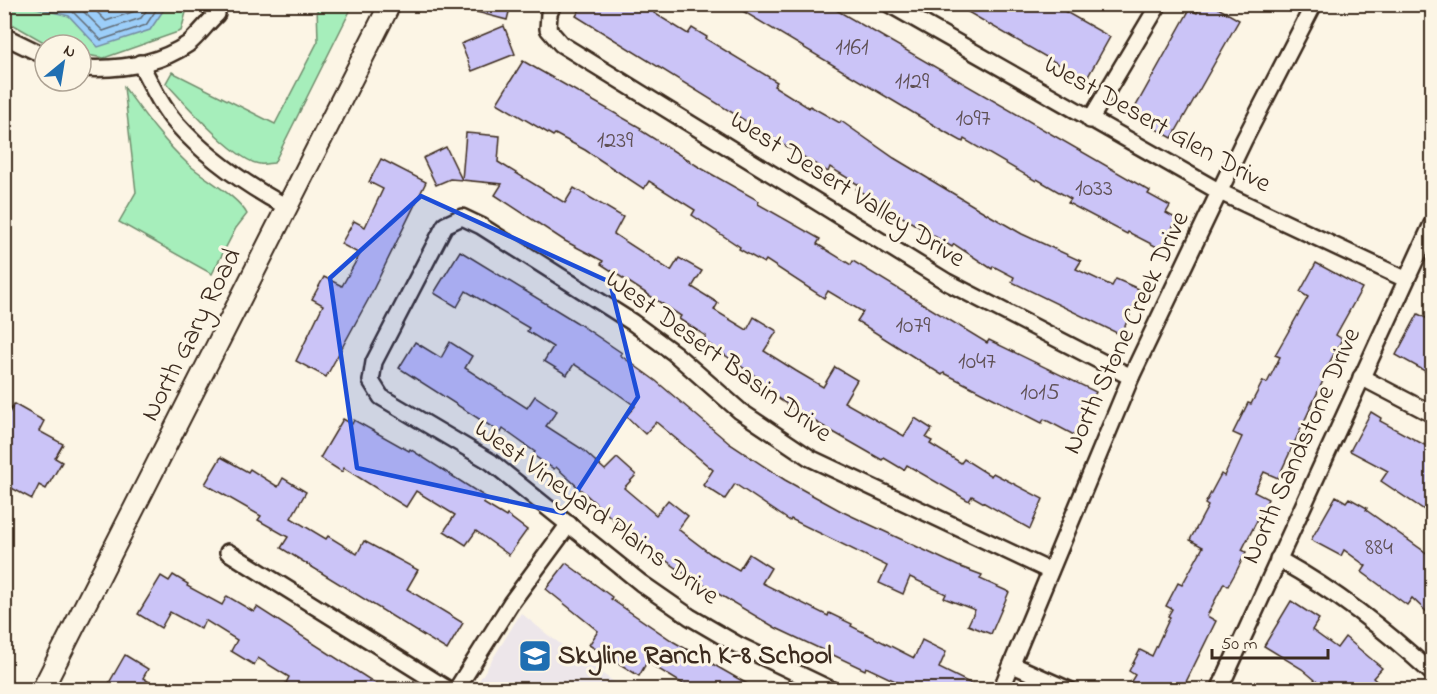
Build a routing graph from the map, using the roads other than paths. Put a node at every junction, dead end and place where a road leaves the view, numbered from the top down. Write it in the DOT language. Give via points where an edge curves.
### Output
graph roads {
  1 [pos="390,4"];
  2 [pos="553,4"];
  3 [pos="889,4"];
  4 [pos="1159,4"];
  5 [pos="1314,4"];
  6 [pos="212,9"];
  7 [pos="4,36"];
  8 [pos="33,50"];
  9 [pos="140,63"];
  10 [pos="93,68"];
  11 [pos="1090,120"];
  12 [pos="1220,192"];
  13 [pos="286,207"];
  14 [pos="1432,224"];
  15 [pos="1405,279"];
  16 [pos="1131,376"];
  17 [pos="1361,377"];
  18 [pos="371,381"];
  19 [pos="1432,414"];
  20 [pos="569,524"];
  21 [pos="228,552"];
  22 [pos="1278,559"];
  23 [pos="1050,571"];
  24 [pos="1013,665"];
  25 [pos="1432,673"];
  26 [pos="42,690"];
  27 [pos="449,690"];
  28 [pos="456,690"];
  29 [pos="832,690"];
  30 [pos="1001,690"];
  31 [pos="1069,690"];
  32 [pos="1219,690"];
  1 -- 13 [label="main road, North Gary Road"];
  2 -- 16 [label="street, West Desert Valley Drive" via="548,29 561,44 947,282"];
  3 -- 11 [label="street, West Desert Glen Drive"];
  4 -- 11 [label="street"];
  5 -- 12 [label="street, North Stone Creek Drive"];
  6 -- 9 [label="street" via="189,43 160,59"];
  7 -- 8 [label="street"];
  9 -- 10 [label="street"];
  9 -- 13 [label="street" via="169,113 188,135 215,160"];
  11 -- 12 [label="street, West Desert Glen Drive"];
  12 -- 15 [label="street, West Desert Glen Drive"];
  12 -- 16 [label="street, North Stone Creek Drive"];
  13 -- 26 [label="main road, North Gary Road"];
  14 -- 15 [label="street, North Sandstone Drive"];
  15 -- 17 [label="street, North Sandstone Drive"];
  16 -- 23 [label="street, North Stone Creek Drive"];
  17 -- 19 [label="street"];
  17 -- 22 [label="street, North Sandstone Drive"];
  18 -- 20 [label="street, West Vineyard Plains Drive" via="381,397 491,462"];
  18 -- 23 [label="street, West Desert Basin Drive" via="374,362 445,225 462,217 632,322 740,411 810,458"];
  20 -- 28 [label="street" via="511,603"];
  20 -- 29 [label="street, West Vineyard Plains Drive" via="690,617"];
  21 -- 27 [label="street"];
  22 -- 25 [label="street" via="1338,594"];
  22 -- 32 [label="street, North Sandstone Drive"];
  23 -- 24 [label="street, North Stone Creek Drive"];
  24 -- 30 [label="street, North Stone Creek Drive"];
  24 -- 31 [label="street"];
}
